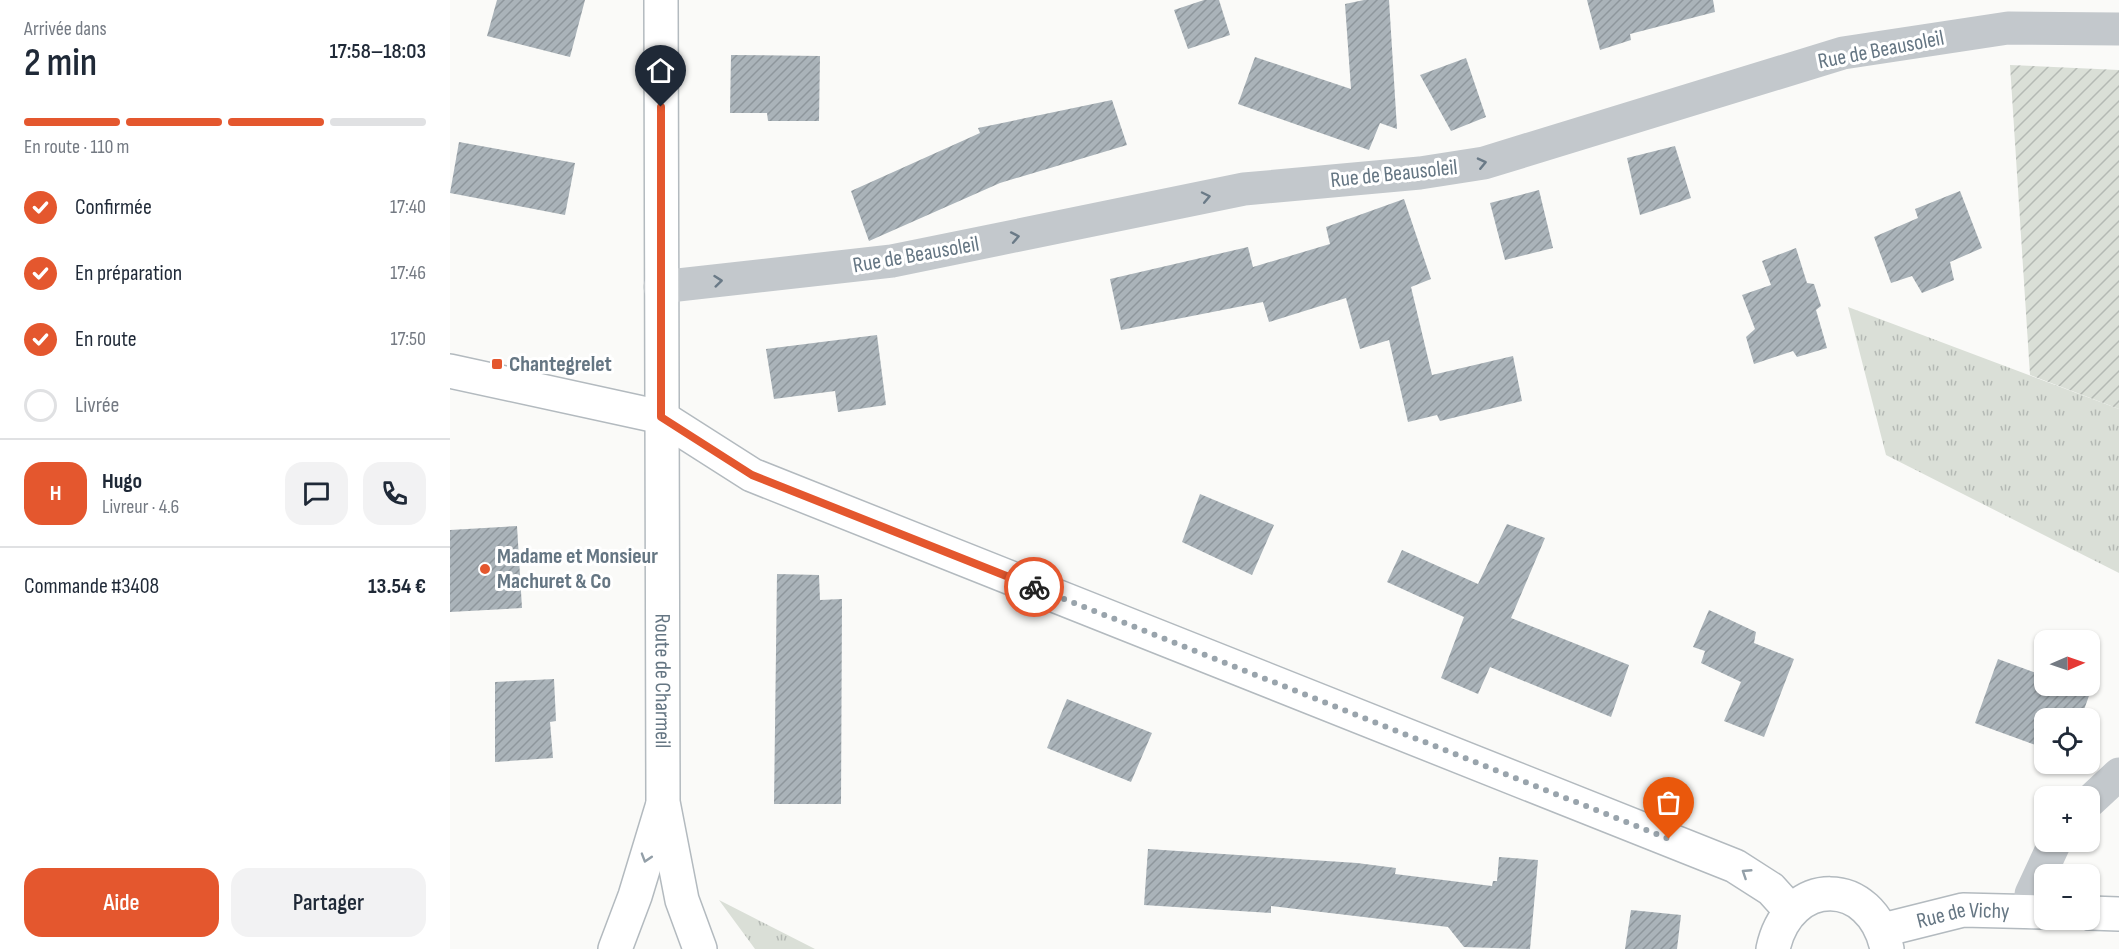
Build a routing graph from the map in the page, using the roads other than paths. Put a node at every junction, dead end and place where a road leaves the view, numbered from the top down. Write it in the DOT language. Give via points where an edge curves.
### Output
graph roads {
  1 [pos="661,0"];
  2 [pos="2119,29"];
  3 [pos="660,287"];
  4 [pos="450,371"];
  5 [pos="661,417"];
  6 [pos="2119,774"];
  7 [pos="2100,792"];
  8 [pos="663,802"];
  9 [pos="2034,888"];
  10 [pos="2034,902"];
  11 [pos="1790,910"];
  12 [pos="2034,912"];
  13 [pos="2100,913"];
  14 [pos="2119,914"];
  15 [pos="1885,939"];
  16 [pos="615,949"];
  17 [pos="700,949"];
  18 [pos="1773,949"];
  1 -- 3 [label="street, Route de Charmeil"];
  3 -- 2 [label="street, Rue de Beausoleil, one-way" via="892,261 1244,189 1420,174 1484,164 1842,53 2008,28"];
  3 -- 5 [label="street, Route de Charmeil"];
  4 -- 5 [label="street"];
  5 -- 8 [label="street, Route de Charmeil"];
  11 -- 5 [label="street, one-way" via="1771,889 1735,866 752,475"];
  6 -- 7 [label="street"];
  8 -- 16 [label="street, Route de Charmeil, one-way"];
  8 -- 17 [label="street, Route de Charmeil" via="682,900"];
  9 -- 10 [label="street"];
  11 -- 15 [label="street" via="1808,898 1830,894 1852,898 1871,911"];
  11 -- 18 [label="street" via="1778,928"];
  12 -- 15 [label="street, Rue de Vichy" via="1963,910"];
  13 -- 14 [label="street"];
}
